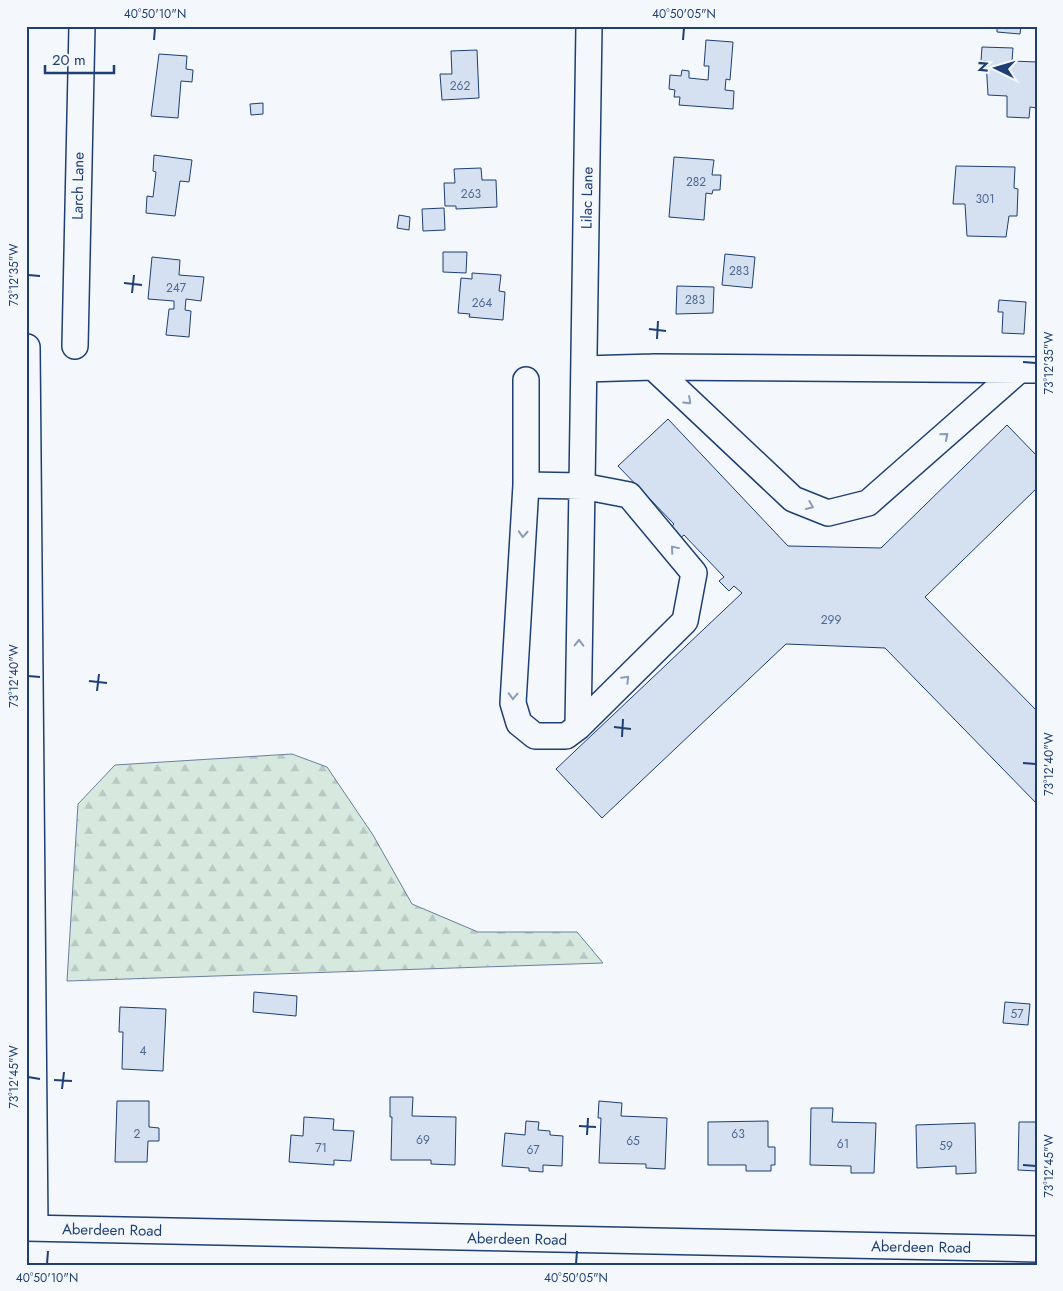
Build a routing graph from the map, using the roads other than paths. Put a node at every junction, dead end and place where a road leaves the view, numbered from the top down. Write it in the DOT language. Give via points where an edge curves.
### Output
graph roads {
  1 [pos="82,26"];
  2 [pos="589,26"];
  3 [pos="75,346"];
  4 [pos="27,347"];
  5 [pos="653,367"];
  6 [pos="584,369"];
  7 [pos="1027,371"];
  8 [pos="526,380"];
  9 [pos="526,485"];
  10 [pos="582,486"];
  11 [pos="578,727"];
  12 [pos="31,1228"];
  13 [pos="1037,1250"];
  1 -- 3 [label="street, Larch Lane"];
  2 -- 6 [label="street, Lilac Lane"];
  4 -- 12 [label="street"];
  5 -- 6 [label="street"];
  5 -- 7 [label="street"];
  5 -- 7 [label="street, one-way" via="792,498 828,514 868,503"];
  6 -- 10 [label="street, Lilac Lane"];
  8 -- 9 [label="street"];
  9 -- 10 [label="street"];
  9 -- 11 [label="street, one-way" via="513,704 519,723 535,736 566,736"];
  11 -- 10 [label="street, Lilac Lane, one-way"];
  11 -- 10 [label="street, one-way" via="685,621 694,573 629,495"];
  12 -- 13 [label="street, Aberdeen Road"];
}
